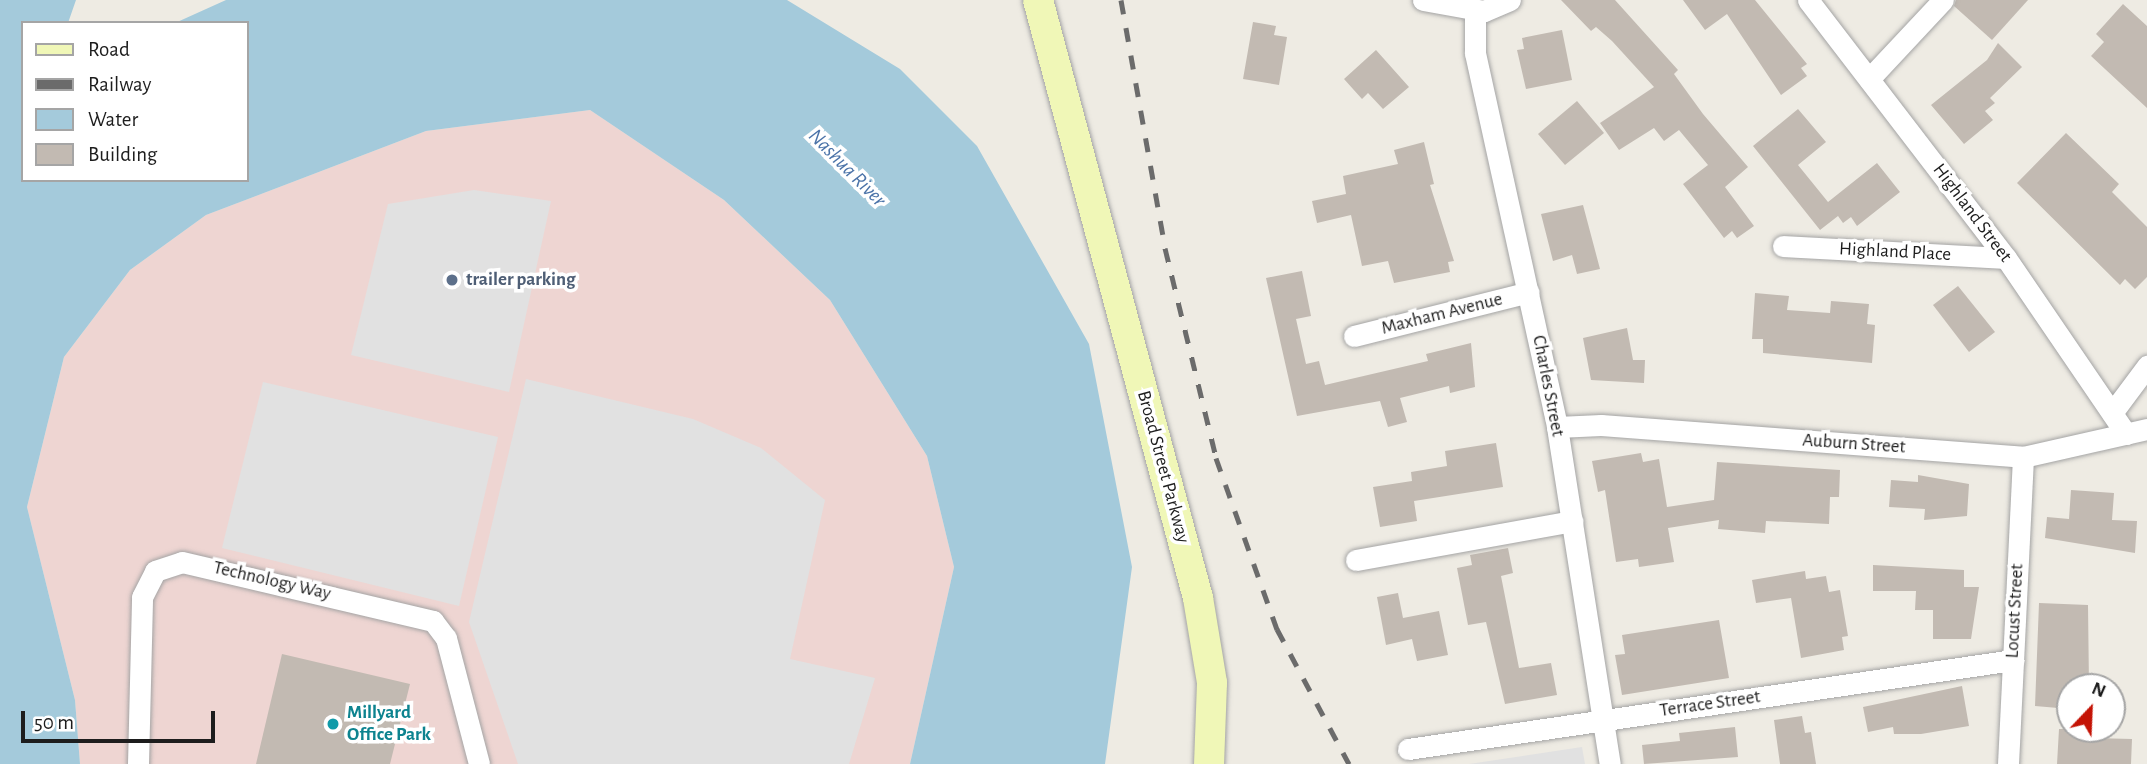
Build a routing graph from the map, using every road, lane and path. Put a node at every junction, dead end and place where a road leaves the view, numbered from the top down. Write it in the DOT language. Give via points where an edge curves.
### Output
graph roads {
  1 [pos="1038,0"];
  2 [pos="1423,0"];
  3 [pos="1510,0"];
  4 [pos="1808,0"];
  5 [pos="1943,0"];
  6 [pos="1475,11"];
  7 [pos="1869,79"];
  8 [pos="1783,246"];
  9 [pos="2006,258"];
  10 [pos="1530,292"];
  11 [pos="1354,335"];
  12 [pos="2147,366"];
  13 [pos="2112,413"];
  14 [pos="1557,427"];
  15 [pos="2147,429"];
  16 [pos="2126,434"];
  17 [pos="2023,457"];
  18 [pos="1573,521"];
  19 [pos="1356,560"];
  20 [pos="2013,660"];
  21 [pos="1603,720"];
  22 [pos="1408,749"];
  23 [pos="138,764"];
  24 [pos="479,764"];
  25 [pos="1209,764"];
  26 [pos="1610,764"];
  27 [pos="2008,764"];
  1 -- 25 [label="main road, Broad Street Parkway" via="1202,615 1212,683"];
  2 -- 6 [label="street"];
  3 -- 6 [label="street" via="1492,11"];
  4 -- 7 [label="street, Highland Street"];
  5 -- 7 [label="street"];
  6 -- 10 [label="street, Charles Street" via="1475,53"];
  7 -- 9 [label="street, Highland Street"];
  8 -- 9 [label="street, Highland Place"];
  9 -- 13 [label="street, Highland Street"];
  10 -- 11 [label="street, Maxham Avenue"];
  10 -- 14 [label="street, Charles Street"];
  12 -- 13 [label="street"];
  13 -- 16 [label="street, Highland Street"];
  14 -- 17 [label="street, Auburn Street" via="1601,425"];
  14 -- 18 [label="street, Charles Street"];
  15 -- 16 [label="street, Auburn Street"];
  16 -- 17 [label="street, Auburn Street"];
  17 -- 20 [label="street, Locust Street"];
  18 -- 19 [label="street"];
  18 -- 21 [label="street, Charles Street"];
  20 -- 21 [label="street, Terrace Street"];
  20 -- 27 [label="street, Locust Street"];
  21 -- 22 [label="street, Terrace Street"];
  21 -- 26 [label="street, Charles Street"];
  23 -- 24 [label="street, Technology Way" via="142,597 155,571 182,562 433,621 446,638"];
}
